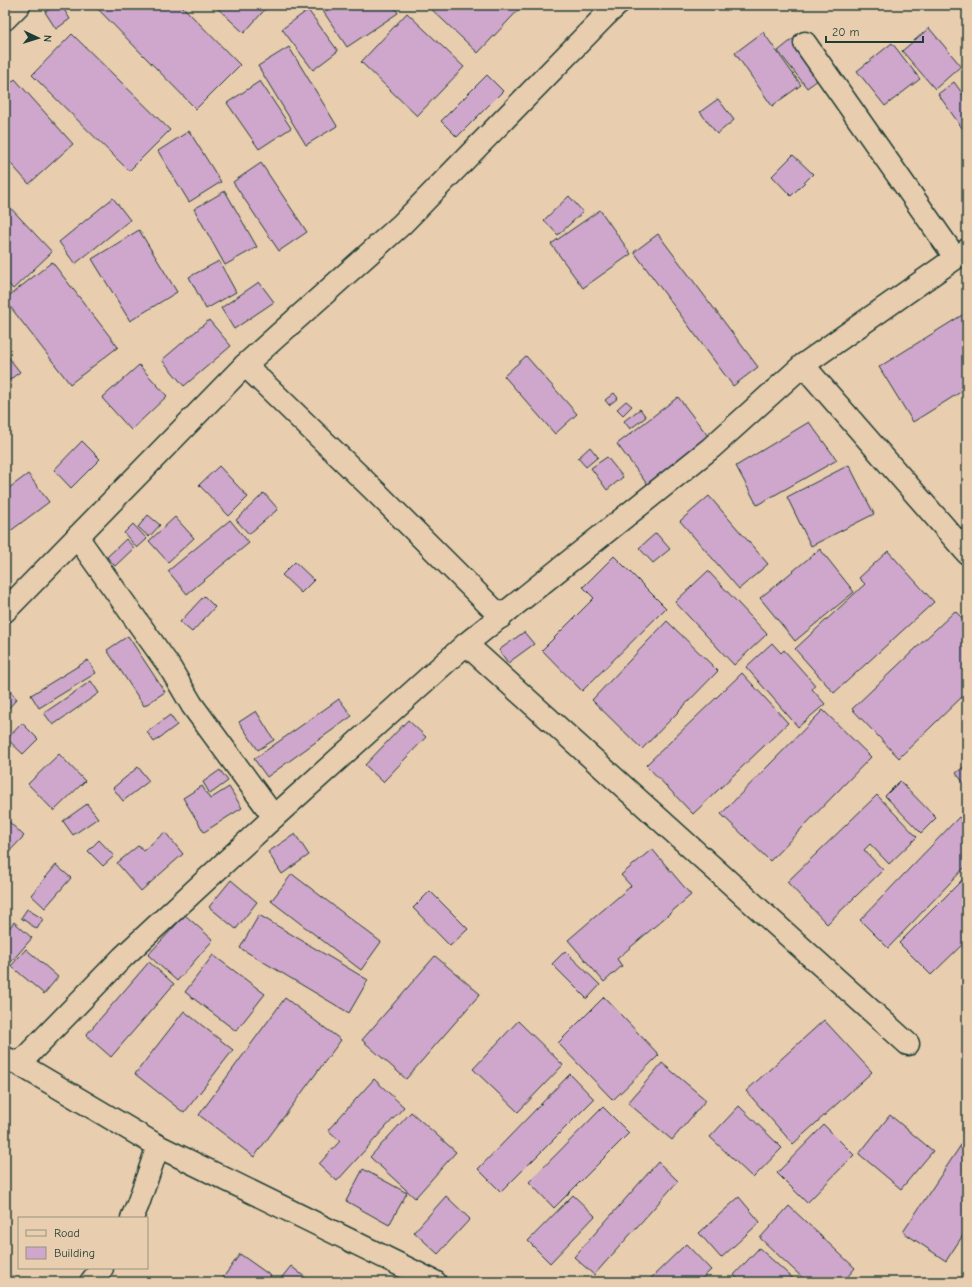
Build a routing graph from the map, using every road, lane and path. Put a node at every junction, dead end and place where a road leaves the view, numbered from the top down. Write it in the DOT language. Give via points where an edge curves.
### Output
graph roads {
  1 [pos="20,5"];
  2 [pos="617,5"];
  3 [pos="5,19"];
  4 [pos="805,43"];
  5 [pos="961,254"];
  6 [pos="244,365"];
  7 [pos="803,365"];
  8 [pos="77,537"];
  9 [pos="967,553"];
  10 [pos="5,611"];
  11 [pos="501,617"];
  12 [pos="466,644"];
  13 [pos="274,817"];
  14 [pos="908,1044"];
  15 [pos="12,1061"];
  16 [pos="158,1146"];
  17 [pos="132,1217"];
  18 [pos="101,1269"];
  19 [pos="91,1282"];
  20 [pos="435,1282"];
  1 -- 3 [label="street"];
  2 -- 6 [label="street" via="402,224"];
  4 -- 5 [label="street"];
  5 -- 7 [label="street"];
  6 -- 8 [label="street"];
  6 -- 11 [label="street"];
  7 -- 9 [label="street"];
  7 -- 11 [label="street" via="711,448"];
  8 -- 10 [label="street"];
  8 -- 13 [label="street" via="169,666 192,704"];
  11 -- 12 [label="street"];
  12 -- 13 [label="street"];
  12 -- 14 [label="street"];
  13 -- 15 [label="street"];
  15 -- 16 [label="street"];
  16 -- 17 [label="street"];
  16 -- 20 [label="street"];
  18 -- 19 [label="street"];
}
